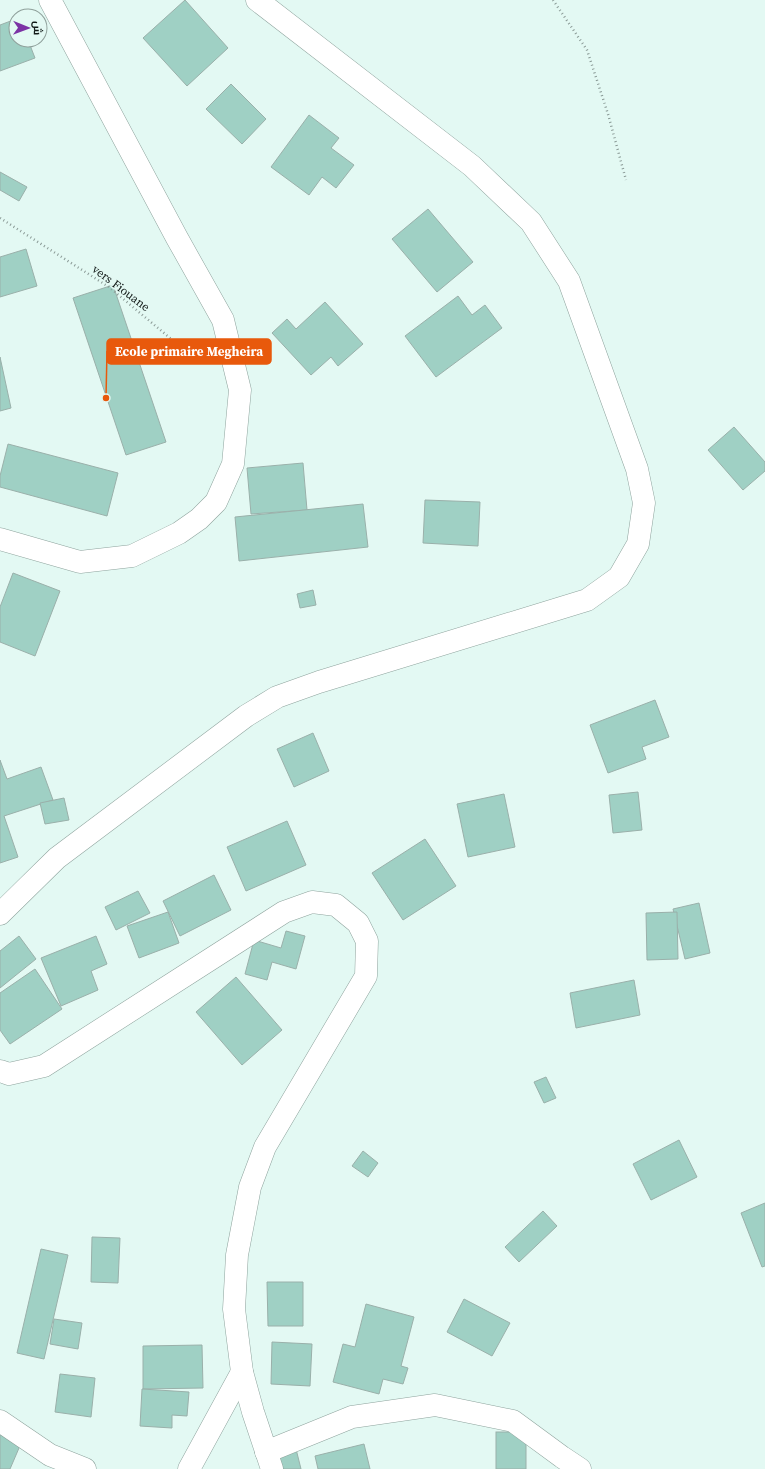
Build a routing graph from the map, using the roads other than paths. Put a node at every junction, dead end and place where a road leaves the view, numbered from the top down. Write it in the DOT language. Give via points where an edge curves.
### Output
graph roads {
  1 [pos="50,0"];
  2 [pos="257,0"];
  3 [pos="0,539"];
  4 [pos="0,914"];
  5 [pos="0,1071"];
  6 [pos="242,1372"];
  7 [pos="0,1421"];
  8 [pos="269,1461"];
  9 [pos="85,1469"];
  10 [pos="188,1469"];
  11 [pos="580,1469"];
  1 -- 3 [label="main road" via="223,320 240,390 233,464 216,502 179,534 132,556 80,562"];
  2 -- 4 [label="main road" via="472,166 531,222 569,281 637,469 644,503 638,544 619,577 587,600 327,679 277,697 246,716 57,858"];
  5 -- 6 [label="main road" via="9,1074 44,1066 284,912 312,902 336,906 358,923 367,941 366,976 265,1147 250,1188 237,1255 234,1309"];
  6 -- 8 [label="main road"];
  6 -- 10 [label="main road"];
  7 -- 9 [label="main road" via="50,1455"];
  8 -- 11 [label="main road" via="352,1417 435,1405 513,1421"];
}
